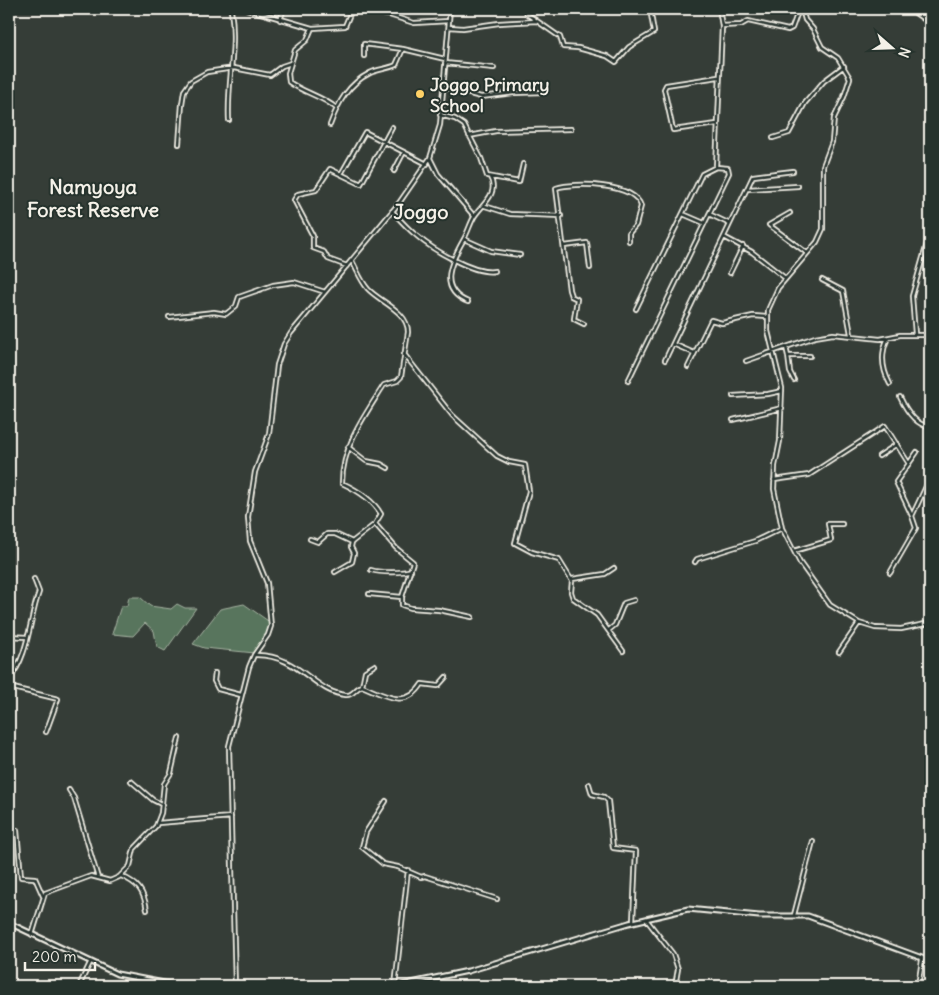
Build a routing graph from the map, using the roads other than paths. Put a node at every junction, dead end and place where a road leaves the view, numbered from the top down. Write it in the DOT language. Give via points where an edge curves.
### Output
graph roads {
  1 [pos="247,9"];
  2 [pos="284,9"];
  3 [pos="352,9"];
  4 [pos="450,9"];
  5 [pos="525,9"];
  6 [pos="650,9"];
  7 [pos="719,9"];
  8 [pos="800,9"];
  9 [pos="912,9"];
  10 [pos="231,10"];
  11 [pos="280,20"];
  12 [pos="449,21"];
  13 [pos="537,22"];
  14 [pos="930,23"];
  15 [pos="722,26"];
  16 [pos="449,27"];
  17 [pos="312,28"];
  18 [pos="403,49"];
  19 [pos="364,56"];
  20 [pos="445,61"];
  21 [pos="291,63"];
  22 [pos="844,66"];
  23 [pos="494,68"];
  24 [pos="230,69"];
  25 [pos="718,77"];
  26 [pos="443,87"];
  27 [pos="544,92"];
  28 [pos="336,108"];
  29 [pos="440,115"];
  30 [pos="229,120"];
  31 [pos="717,124"];
  32 [pos="330,125"];
  33 [pos="392,127"];
  34 [pos="571,129"];
  35 [pos="470,136"];
  36 [pos="773,138"];
  37 [pos="385,142"];
  38 [pos="179,144"];
  39 [pos="404,152"];
  40 [pos="430,158"];
  41 [pos="427,164"];
  42 [pos="523,164"];
  43 [pos="716,168"];
  44 [pos="793,171"];
  45 [pos="394,172"];
  46 [pos="341,174"];
  47 [pos="490,177"];
  48 [pos="798,186"];
  49 [pos="748,189"];
  50 [pos="484,206"];
  51 [pos="392,211"];
  52 [pos="790,213"];
  53 [pos="683,214"];
  54 [pos="709,214"];
  55 [pos="474,216"];
  56 [pos="561,216"];
  57 [pos="704,223"];
  58 [pos="730,224"];
  59 [pos="930,233"];
  60 [pos="724,236"];
  61 [pos="464,239"];
  62 [pos="629,241"];
  63 [pos="564,246"];
  64 [pos="743,246"];
  65 [pos="807,253"];
  66 [pos="520,255"];
  67 [pos="453,258"];
  68 [pos="352,261"];
  69 [pos="347,266"];
  70 [pos="590,268"];
  71 [pos="495,271"];
  72 [pos="730,273"];
  73 [pos="785,278"];
  74 [pos="822,280"];
  75 [pos="325,292"];
  76 [pos="468,302"];
  77 [pos="636,309"];
  78 [pos="169,316"];
  79 [pos="767,317"];
  80 [pos="584,324"];
  81 [pos="851,334"];
  82 [pos="915,334"];
  83 [pos="930,335"];
  84 [pos="888,338"];
  85 [pos="673,344"];
  86 [pos="786,347"];
  87 [pos="774,351"];
  88 [pos="694,353"];
  89 [pos="404,354"];
  90 [pos="788,356"];
  91 [pos="810,356"];
  92 [pos="665,360"];
  93 [pos="746,361"];
  94 [pos="688,367"];
  95 [pos="794,380"];
  96 [pos="628,381"];
  97 [pos="890,384"];
  98 [pos="782,391"];
  99 [pos="733,396"];
  100 [pos="900,397"];
  101 [pos="782,408"];
  102 [pos="733,420"];
  103 [pos="930,427"];
  104 [pos="897,444"];
  105 [pos="348,447"];
  106 [pos="917,452"];
  107 [pos="879,456"];
  108 [pos="909,464"];
  109 [pos="388,468"];
  110 [pos="930,478"];
  111 [pos="774,480"];
  112 [pos="912,516"];
  113 [pos="375,524"];
  114 [pos="842,524"];
  115 [pos="782,528"];
  116 [pos="310,539"];
  117 [pos="352,542"];
  118 [pos="794,551"];
  119 [pos="695,562"];
  120 [pos="614,568"];
  121 [pos="372,570"];
  122 [pos="411,570"];
  123 [pos="335,572"];
  124 [pos="890,573"];
  125 [pos="34,579"];
  126 [pos="572,579"];
  127 [pos="369,594"];
  128 [pos="402,597"];
  129 [pos="634,600"];
  130 [pos="472,617"];
  131 [pos="859,623"];
  132 [pos="930,623"];
  133 [pos="609,630"];
  134 [pos="9,636"];
  135 [pos="28,637"];
  136 [pos="623,651"];
  137 [pos="839,652"];
  138 [pos="254,655"];
  139 [pos="375,665"];
  140 [pos="215,673"];
  141 [pos="446,677"];
  142 [pos="9,679"];
  143 [pos="362,686"];
  144 [pos="9,687"];
  145 [pos="241,695"];
  146 [pos="46,732"];
  147 [pos="179,738"];
  148 [pos="131,781"];
  149 [pos="589,784"];
  150 [pos="70,790"];
  151 [pos="386,801"];
  152 [pos="163,805"];
  153 [pos="231,817"];
  154 [pos="157,823"];
  155 [pos="17,830"];
  156 [pos="813,841"];
  157 [pos="408,870"];
  158 [pos="120,876"];
  159 [pos="98,878"];
  160 [pos="43,896"];
  161 [pos="498,899"];
  162 [pos="147,910"];
  163 [pos="794,914"];
  164 [pos="646,919"];
  165 [pos="633,922"];
  166 [pos="9,923"];
  167 [pos="32,935"];
  168 [pos="922,960"];
  169 [pos="930,962"];
  170 [pos="90,963"];
  171 [pos="79,986"];
  172 [pos="180,986"];
  173 [pos="236,986"];
  174 [pos="396,986"];
  175 [pos="675,986"];
  176 [pos="918,986"];
  1 -- 11 [label="street"];
  2 -- 11 [label="street"];
  3 -- 12 [label="street" via="414,23"];
  3 -- 17 [label="street" via="345,26"];
  4 -- 12 [label="street"];
  5 -- 13 [label="street"];
  6 -- 13 [label="street" via="654,32 629,47 616,62 607,56 563,47 560,37"];
  7 -- 15 [label="street"];
  8 -- 15 [label="street" via="788,30 748,21 741,25"];
  8 -- 22 [label="street" via="822,47 834,54"];
  9 -- 14 [label="street"];
  10 -- 24 [label="street" via="234,27"];
  11 -- 17 [label="street"];
  12 -- 16 [label="street"];
  13 -- 16 [label="street"];
  15 -- 25 [label="street"];
  16 -- 20 [label="street"];
  17 -- 21 [label="street" via="307,40 295,50"];
  18 -- 19 [label="street" via="364,44"];
  18 -- 20 [label="street"];
  18 -- 28 [label="street" via="396,65 372,72 354,83"];
  20 -- 23 [label="street"];
  20 -- 26 [label="street"];
  21 -- 24 [label="street" via="270,75"];
  21 -- 28 [label="street" via="289,82"];
  22 -- 36 [label="street" via="824,81 805,104 788,133"];
  22 -- 65 [label="street" via="850,82 834,118 832,142 824,166 823,230"];
  24 -- 30 [label="street"];
  24 -- 38 [label="street" via="207,72 187,84 180,117"];
  25 -- 31 [label="street"];
  25 -- 31 [label="street" via="666,85 664,89 673,130"];
  26 -- 27 [label="street" via="481,97"];
  26 -- 29 [label="street"];
  28 -- 32 [label="street"];
  29 -- 35 [label="street" via="460,122"];
  29 -- 40 [label="street"];
  31 -- 43 [label="street"];
  33 -- 37 [label="street"];
  34 -- 35 [label="street"];
  35 -- 47 [label="street" via="485,173"];
  37 -- 39 [label="street"];
  37 -- 46 [label="street" via="361,184"];
  37 -- 46 [label="street" via="365,132"];
  39 -- 41 [label="street"];
  39 -- 45 [label="street"];
  40 -- 41 [label="street"];
  40 -- 55 [label="street" via="438,174"];
  41 -- 51 [label="street"];
  42 -- 47 [label="street" via="520,182"];
  43 -- 53 [label="street" via="702,174"];
  43 -- 54 [label="street" via="726,167 728,173"];
  44 -- 49 [label="street" via="753,176"];
  46 -- 69 [label="street" via="330,169 316,190 298,194 294,200 313,238 313,248 324,252 328,259"];
  47 -- 50 [label="street" via="492,190"];
  48 -- 49 [label="street"];
  49 -- 58 [label="street"];
  50 -- 55 [label="street"];
  50 -- 56 [label="street" via="509,213"];
  51 -- 67 [label="street" via="418,238"];
  51 -- 68 [label="street"];
  52 -- 65 [label="street" via="769,225"];
  53 -- 57 [label="street"];
  53 -- 77 [label="street"];
  54 -- 57 [label="street"];
  54 -- 58 [label="street"];
  55 -- 61 [label="street"];
  56 -- 62 [label="street" via="555,190 558,186 593,185 620,189 637,198 641,206"];
  56 -- 63 [label="street"];
  57 -- 96 [label="street"];
  58 -- 60 [label="street"];
  59 -- 82 [label="street" via="912,296"];
  60 -- 64 [label="street"];
  60 -- 85 [label="street"];
  61 -- 66 [label="street" via="491,251"];
  61 -- 67 [label="street"];
  63 -- 70 [label="street" via="587,242"];
  63 -- 80 [label="street" via="569,290 577,299 574,319"];
  64 -- 72 [label="street"];
  64 -- 73 [label="street"];
  65 -- 73 [label="street"];
  67 -- 71 [label="street" via="482,272"];
  67 -- 76 [label="street" via="452,288"];
  68 -- 69 [label="street"];
  68 -- 89 [label="street" via="370,290 386,301 406,323 408,332"];
  69 -- 75 [label="street"];
  73 -- 79 [label="street" via="772,296"];
  74 -- 81 [label="street" via="843,291"];
  75 -- 78 [label="street" via="298,282 278,283 239,297 236,306 226,314"];
  75 -- 138 [label="street" via="282,350 277,365 269,434 255,472 248,534 267,583 271,617 268,635"];
  79 -- 87 [label="street"];
  79 -- 88 [label="street" via="752,316 722,322 711,320"];
  81 -- 84 [label="street"];
  81 -- 86 [label="street" via="815,337"];
  82 -- 83 [label="street"];
  82 -- 84 [label="street"];
  84 -- 97 [label="street" via="883,364"];
  85 -- 88 [label="street"];
  85 -- 92 [label="street"];
  86 -- 87 [label="street"];
  86 -- 90 [label="street"];
  87 -- 93 [label="street"];
  87 -- 98 [label="street"];
  88 -- 94 [label="street"];
  89 -- 105 [label="street" via="401,377 384,385"];
  89 -- 126 [label="street" via="452,415 497,456 525,465 529,491 514,543 559,560"];
  90 -- 91 [label="street"];
  90 -- 95 [label="street"];
  98 -- 99 [label="street"];
  98 -- 101 [label="street"];
  100 -- 103 [label="street" via="914,420"];
  101 -- 102 [label="street"];
  101 -- 111 [label="street"];
  104 -- 107 [label="street"];
  104 -- 108 [label="street"];
  104 -- 111 [label="street" via="883,426 809,475"];
  105 -- 109 [label="street" via="366,461"];
  105 -- 113 [label="street" via="342,483 376,506 381,514"];
  106 -- 108 [label="street"];
  108 -- 112 [label="street" via="896,482"];
  110 -- 112 [label="street"];
  111 -- 115 [label="street"];
  112 -- 124 [label="street" via="916,528"];
  113 -- 117 [label="street"];
  113 -- 122 [label="street" via="412,561"];
  114 -- 118 [label="street" via="828,524 831,540"];
  115 -- 118 [label="street"];
  115 -- 119 [label="street"];
  116 -- 117 [label="street" via="318,542 327,534 335,534"];
  117 -- 123 [label="street" via="352,562"];
  118 -- 131 [label="street" via="826,601"];
  120 -- 126 [label="street" via="605,574"];
  121 -- 122 [label="street" via="390,570 400,574"];
  122 -- 128 [label="street"];
  125 -- 135 [label="street" via="39,592"];
  126 -- 133 [label="street" via="573,598 597,615"];
  127 -- 128 [label="street"];
  128 -- 130 [label="street" via="402,605 407,607"];
  129 -- 133 [label="street" via="624,603 615,625"];
  131 -- 132 [label="street" via="891,629"];
  131 -- 137 [label="street"];
  133 -- 136 [label="street"];
  134 -- 135 [label="street"];
  135 -- 142 [label="street" via="18,666"];
  138 -- 143 [label="street" via="272,656 289,662 325,687 344,695"];
  138 -- 145 [label="street"];
  139 -- 143 [label="street" via="365,672"];
  140 -- 145 [label="street" via="218,689"];
  141 -- 143 [label="street" via="438,686 422,684 416,694 407,699 382,696"];
  144 -- 146 [label="street" via="58,699"];
  145 -- 153 [label="street" via="229,746"];
  147 -- 152 [label="street" via="171,774 164,784"];
  148 -- 152 [label="street"];
  149 -- 165 [label="street" via="592,794 608,801 613,848 636,851"];
  150 -- 159 [label="street"];
  151 -- 157 [label="street" via="366,832 362,847 383,864"];
  152 -- 154 [label="street"];
  153 -- 154 [label="street"];
  153 -- 173 [label="street"];
  154 -- 158 [label="street" via="135,846 130,866"];
  155 -- 160 [label="street" via="21,877 35,878"];
  156 -- 163 [label="street"];
  157 -- 161 [label="street" via="420,877 426,876"];
  157 -- 174 [label="street"];
  158 -- 159 [label="street" via="110,881"];
  158 -- 162 [label="street" via="138,885"];
  159 -- 160 [label="street" via="82,878 52,889"];
  160 -- 167 [label="street"];
  163 -- 164 [label="street" via="759,916 688,909"];
  163 -- 168 [label="street" via="827,921"];
  164 -- 165 [label="street"];
  164 -- 175 [label="street" via="673,954 678,969"];
  165 -- 174 [label="street" via="468,971"];
  166 -- 167 [label="street"];
  167 -- 170 [label="street"];
  168 -- 169 [label="street"];
  168 -- 176 [label="street"];
  170 -- 171 [label="street"];
  170 -- 172 [label="street" via="117,974"];
}
